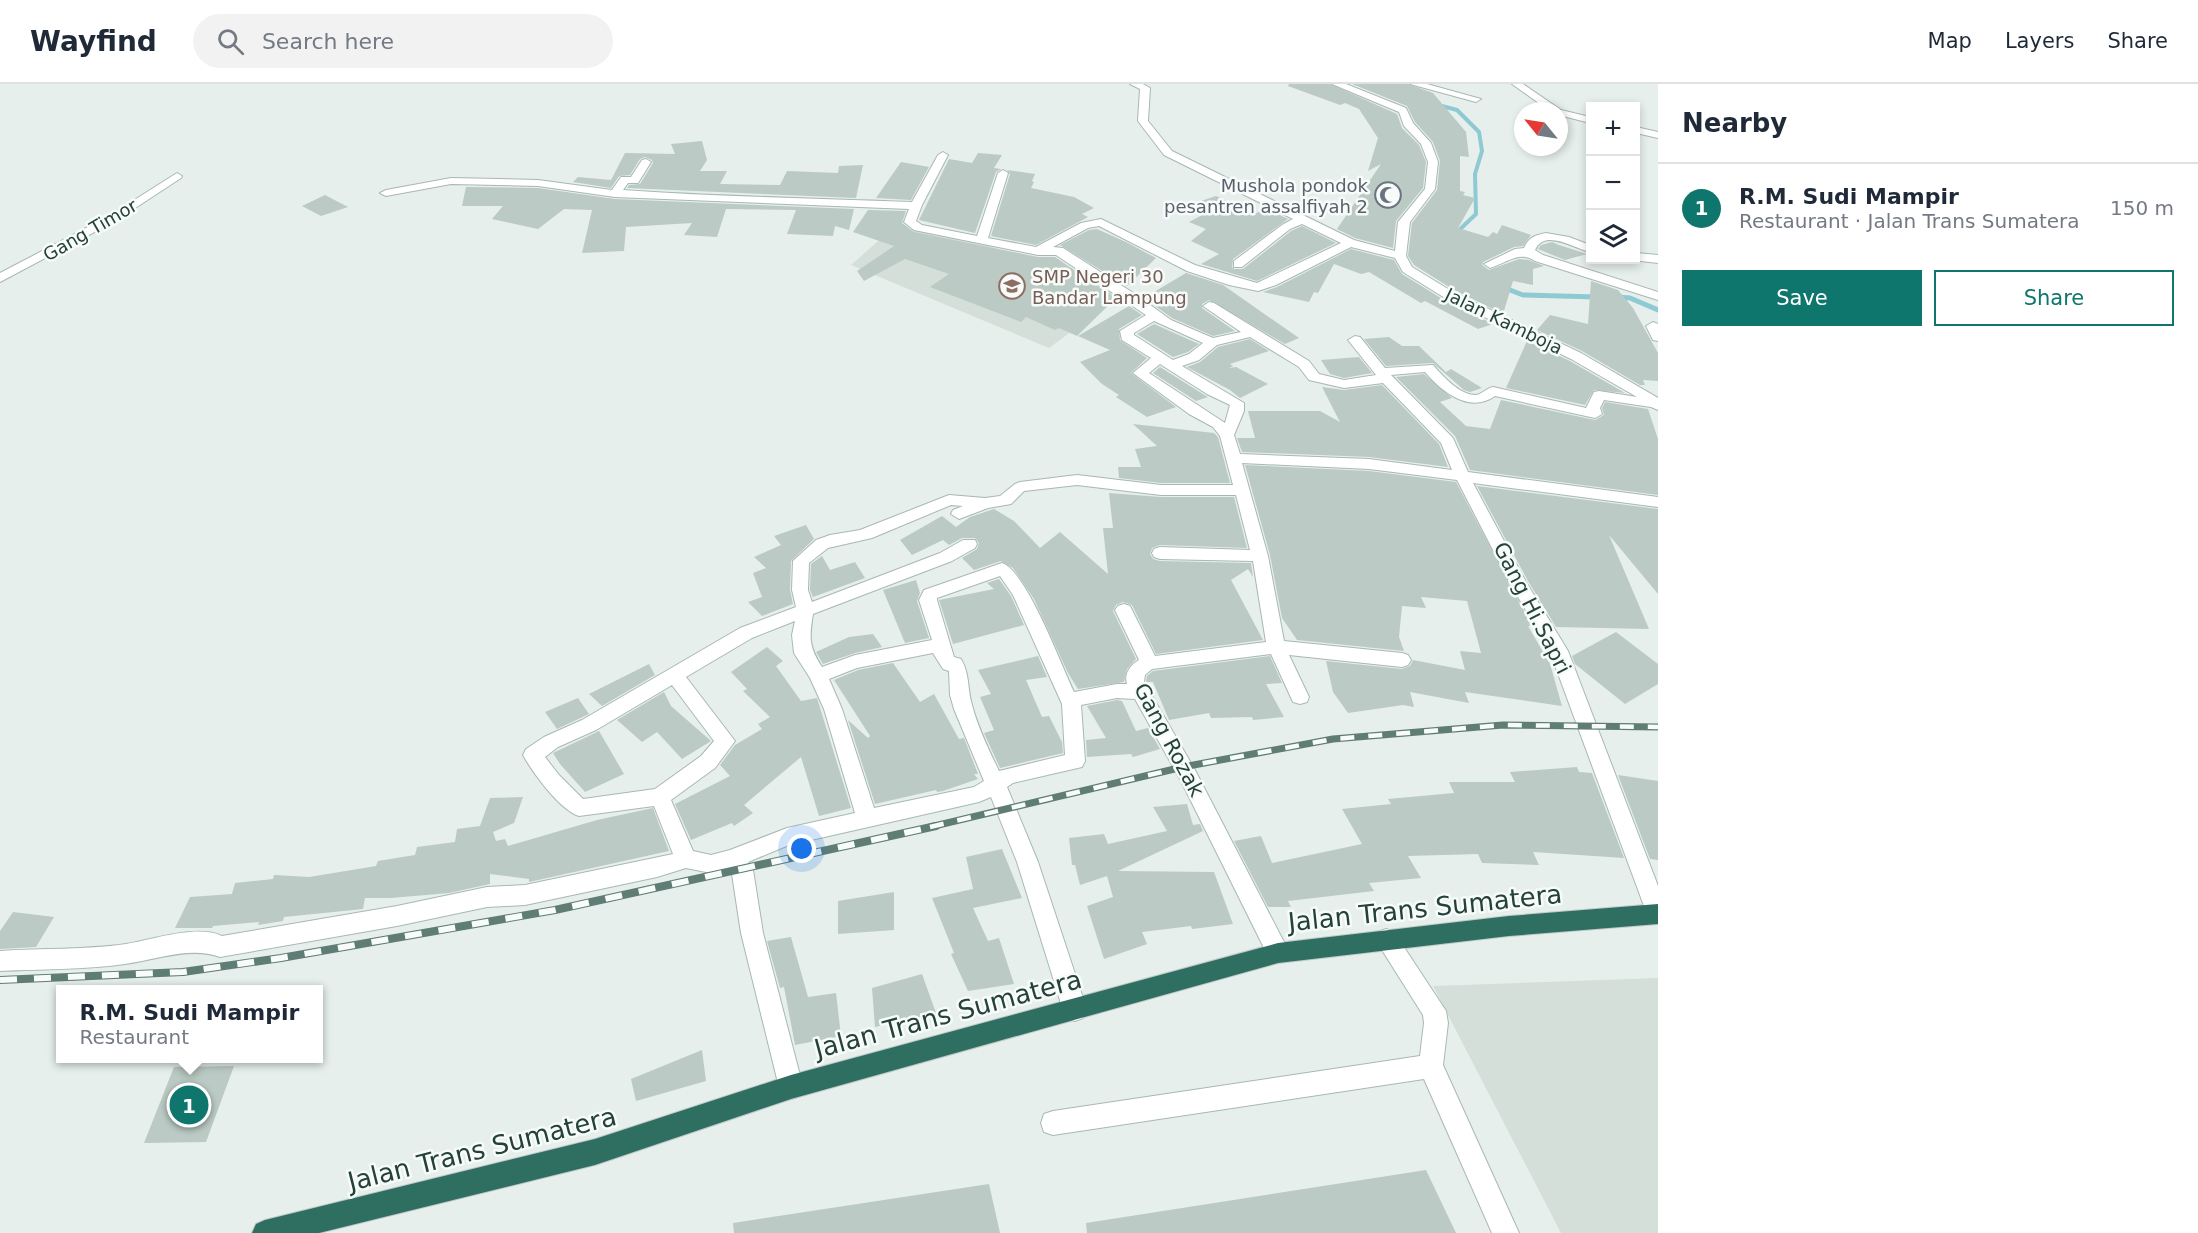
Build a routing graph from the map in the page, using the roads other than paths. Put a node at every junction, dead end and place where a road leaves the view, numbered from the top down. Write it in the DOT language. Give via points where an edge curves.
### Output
graph roads {
  1 [pos="1135,84"];
  2 [pos="1336,84"];
  3 [pos="1403,84"];
  4 [pos="1415,84"];
  5 [pos="1517,84"];
  6 [pos="1476,99"];
  7 [pos="1544,102"];
  8 [pos="1568,114"];
  9 [pos="1586,119"];
  10 [pos="1640,131"];
  11 [pos="1658,135"];
  12 [pos="943,155"];
  13 [pos="646,162"];
  14 [pos="1003,173"];
  15 [pos="177,176"];
  16 [pos="386,193"];
  17 [pos="615,194"];
  18 [pos="915,206"];
  19 [pos="1302,219"];
  20 [pos="981,240"];
  21 [pos="1350,243"];
  22 [pos="1586,248"];
  23 [pos="1038,251"];
  24 [pos="1530,252"];
  25 [pos="1400,256"];
  26 [pos="1640,257"];
  27 [pos="1658,259"];
  28 [pos="1238,264"];
  29 [pos="1490,264"];
  30 [pos="0,279"];
  31 [pos="1658,296"];
  32 [pos="1209,306"];
  33 [pos="1154,315"];
  34 [pos="1252,333"];
  35 [pos="1355,340"];
  36 [pos="1212,342"];
  37 [pos="1160,358"];
  38 [pos="1173,365"];
  39 [pos="1378,377"];
  40 [pos="1657,405"];
  41 [pos="1227,435"];
  42 [pos="1235,458"];
  43 [pos="1462,476"];
  44 [pos="1243,490"];
  45 [pos="985,502"];
  46 [pos="1658,502"];
  47 [pos="959,514"];
  48 [pos="969,544"];
  49 [pos="1161,553"];
  50 [pos="1260,556"];
  51 [pos="805,610"];
  52 [pos="1124,610"];
  53 [pos="941,644"];
  54 [pos="1276,647"];
  55 [pos="1402,660"];
  56 [pos="1150,663"];
  57 [pos="673,676"];
  58 [pos="818,676"];
  59 [pos="1142,692"];
  60 [pos="1300,697"];
  61 [pos="1071,700"];
  62 [pos="995,783"];
  63 [pos="660,797"];
  64 [pos="865,819"];
  65 [pos="686,859"];
  66 [pos="732,859"];
  67 [pos="1658,914"];
  68 [pos="1386,939"];
  69 [pos="1278,953"];
  70 [pos="0,961"];
  71 [pos="1075,1010"];
  72 [pos="1431,1066"];
  73 [pos="791,1087"];
  74 [pos="1053,1123"];
  75 [pos="265,1233"];
  76 [pos="1506,1233"];
  1 -- 19 [label="street" via="1145,88 1143,122 1168,153"];
  2 -- 25 [label="street" via="1401,109 1408,124 1426,143 1432,162 1430,189 1404,222"];
  3 -- 4 [label="street"];
  4 -- 6 [label="street"];
  5 -- 7 [label="street"];
  8 -- 9 [label="street"];
  10 -- 11 [label="street"];
  12 -- 18 [label="street"];
  13 -- 17 [label="street" via="633,181 625,179"];
  14 -- 20 [label="street"];
  15 -- 30 [label="street, Gang Timor" via="113,218"];
  16 -- 17 [label="street" via="451,181 538,183"];
  17 -- 18 [label="street"];
  18 -- 20 [label="street" via="910,222 918,228"];
  19 -- 21 [label="street"];
  19 -- 28 [label="street"];
  20 -- 23 [label="street"];
  21 -- 23 [label="street" via="1258,286 1191,268 1101,222 1085,225"];
  21 -- 25 [label="street"];
  22 -- 24 [label="street" via="1544,236 1531,243"];
  23 -- 33 [label="street" via="1059,250"];
  24 -- 29 [label="street" via="1519,252"];
  24 -- 31 [label="street"];
  25 -- 40 [label="street, Jalan Kamboja" via="1407,268 1435,287 1576,356"];
  26 -- 27 [label="street"];
  32 -- 34 [label="street"];
  33 -- 36 [label="street"];
  33 -- 37 [label="street" via="1127,331 1127,337"];
  34 -- 36 [label="street"];
  34 -- 39 [label="street" via="1304,364 1314,377 1344,384"];
  35 -- 39 [label="street, Gang Hi.Sapri"];
  36 -- 38 [label="street" via="1194,357"];
  37 -- 38 [label="street"];
  37 -- 41 [label="street" via="1140,373 1218,424"];
  38 -- 41 [label="street" via="1237,403"];
  39 -- 40 [label="street" via="1428,368 1448,388 1467,398 1489,395 1492,391 1595,414 1593,408 1599,395"];
  39 -- 43 [label="street, Gang Hi.Sapri" via="1448,441"];
  41 -- 42 [label="street"];
  42 -- 43 [label="street" via="1369,464"];
  42 -- 44 [label="street"];
  43 -- 46 [label="street"];
  43 -- 67 [label="street, Gang Hi.Sapri" via="1558,651"];
  44 -- 45 [label="street" via="1161,490 1077,480 1020,487 1005,500"];
  44 -- 50 [label="street"];
  45 -- 47 [label="street"];
  45 -- 51 [label="street" via="949,500 866,534 822,544 801,561 800,590"];
  48 -- 51 [label="street" via="946,557"];
  49 -- 50 [label="street"];
  50 -- 54 [label="street"];
  51 -- 57 [label="street" via="746,633"];
  51 -- 58 [label="street" via="803,653"];
  52 -- 56 [label="street"];
  53 -- 58 [label="street" via="855,662"];
  53 -- 61 [label="street" via="927,600 930,594 1002,569 1021,594 1066,698"];
  53 -- 62 [label="street" via="949,664 955,664 960,674 956,681 958,693"];
  54 -- 55 [label="street, Gang Rozak"];
  54 -- 56 [label="street, Gang Rozak"];
  54 -- 60 [label="street"];
  56 -- 59 [label="street, Gang Rozak" via="1139,668 1135,677"];
  57 -- 63 [label="street" via="725,741 708,762"];
  57 -- 63 [label="street" via="533,754 552,781 579,808"];
  58 -- 64 [label="street" via="848,754"];
  59 -- 61 [label="street"];
  59 -- 69 [label="street, Gang Rozak"];
  61 -- 62 [label="street" via="1075,761 1008,776"];
  62 -- 64 [label="street" via="979,794"];
  62 -- 71 [label="street" via="1011,818"];
  63 -- 65 [label="street"];
  64 -- 66 [label="street" via="787,837"];
  65 -- 66 [label="street" via="711,864"];
  65 -- 70 [label="street" via="525,895 486,897 220,947 211,942 154,947 126,954"];
  66 -- 73 [label="street" via="742,870 752,933"];
  67 -- 68 [label="highway, Jalan Trans Sumatera"];
  68 -- 69 [label="highway, Jalan Trans Sumatera"];
  68 -- 72 [label="street" via="1434,1011"];
  69 -- 71 [label="highway, Jalan Trans Sumatera"];
  71 -- 73 [label="highway, Jalan Trans Sumatera"];
  72 -- 74 [label="street"];
  72 -- 76 [label="street"];
  73 -- 75 [label="highway, Jalan Trans Sumatera" via="595,1152"];
}
